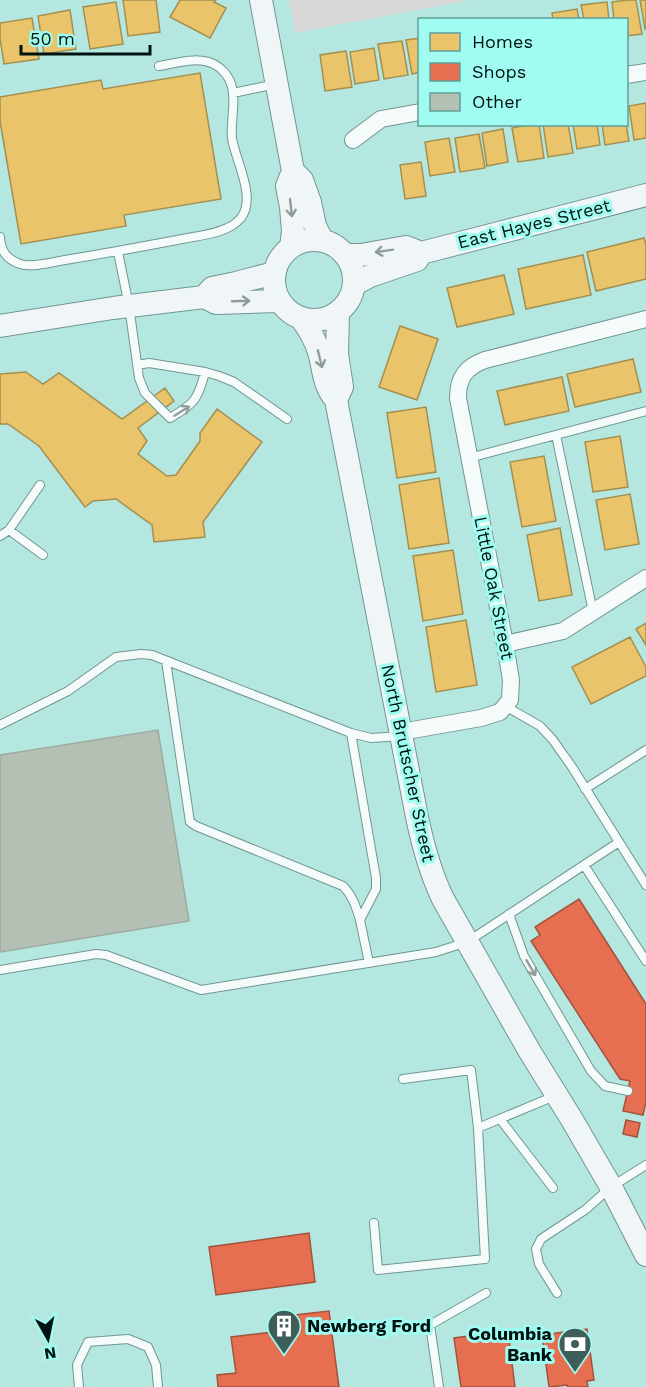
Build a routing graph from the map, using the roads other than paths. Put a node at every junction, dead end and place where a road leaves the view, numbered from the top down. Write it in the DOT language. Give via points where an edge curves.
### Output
graph roads {
  1 [pos="261,0"];
  2 [pos="159,66"];
  3 [pos="646,72"];
  4 [pos="628,75"];
  5 [pos="277,84"];
  6 [pos="233,93"];
  7 [pos="418,112"];
  8 [pos="353,140"];
  9 [pos="293,171"];
  10 [pos="646,195"];
  11 [pos="0,237"];
  12 [pos="322,240"];
  13 [pos="291,247"];
  14 [pos="118,252"];
  15 [pos="421,253"];
  16 [pos="346,255"];
  17 [pos="4,261"];
  18 [pos="274,273"];
  19 [pos="355,284"];
  20 [pos="204,297"];
  21 [pos="279,301"];
  22 [pos="129,306"];
  23 [pos="338,313"];
  24 [pos="301,318"];
  25 [pos="646,319"];
  26 [pos="0,326"];
  27 [pos="137,365"];
  28 [pos="205,372"];
  29 [pos="336,400"];
  30 [pos="646,411"];
  31 [pos="287,419"];
  32 [pos="556,435"];
  33 [pos="469,458"];
  34 [pos="40,485"];
  35 [pos="9,530"];
  36 [pos="0,536"];
  37 [pos="43,555"];
  38 [pos="646,578"];
  39 [pos="593,612"];
  40 [pos="505,644"];
  41 [pos="166,661"];
  42 [pos="505,706"];
  43 [pos="0,725"];
  44 [pos="351,733"];
  45 [pos="401,734"];
  46 [pos="646,750"];
  47 [pos="585,789"];
  48 [pos="619,843"];
  49 [pos="585,865"];
  50 [pos="646,885"];
  51 [pos="509,914"];
  52 [pos="360,920"];
  53 [pos="467,942"];
  54 [pos="646,962"];
  55 [pos="369,963"];
  56 [pos="0,970"];
  57 [pos="403,1079"];
  58 [pos="628,1091"];
  59 [pos="557,1095"];
  60 [pos="500,1119"];
  61 [pos="478,1128"];
  62 [pos="646,1165"];
  63 [pos="611,1187"];
  64 [pos="553,1188"];
  65 [pos="374,1223"];
  66 [pos="646,1255"];
  67 [pos="486,1293"];
  68 [pos="557,1293"];
  69 [pos="79,1387"];
  70 [pos="158,1387"];
  71 [pos="439,1387"];
  1 -- 5 [label="street"];
  2 -- 6 [label="lane" via="206,61 219,66"];
  3 -- 4 [label="street"];
  5 -- 6 [label="lane"];
  5 -- 9 [label="street"];
  6 -- 14 [label="lane" via="231,125 245,190 246,206 241,218 230,227 213,232"];
  7 -- 8 [label="street" via="381,119"];
  9 -- 12 [label="street" via="302,180"];
  9 -- 13 [label="street, one-way" via="287,186"];
  10 -- 15 [label="street, East Hayes Street"];
  11 -- 17 [label="lane"];
  12 -- 13 [label="street"];
  12 -- 16 [label="street"];
  13 -- 18 [label="street"];
  14 -- 17 [label="lane" via="41,264"];
  14 -- 22 [label="lane"];
  15 -- 16 [label="street, East Hayes Street, one-way" via="406,247"];
  15 -- 19 [label="street, East Hayes Street" via="417,260"];
  16 -- 19 [label="street"];
  18 -- 20 [label="street" via="212,288"];
  18 -- 21 [label="street"];
  19 -- 23 [label="street" via="352,296"];
  20 -- 21 [label="street, one-way" via="216,303"];
  20 -- 22 [label="street"];
  21 -- 24 [label="street"];
  22 -- 26 [label="street"];
  22 -- 27 [label="lane"];
  23 -- 24 [label="street" via="314,321"];
  23 -- 29 [label="street, North Brutscher Street" via="337,354 342,387"];
  24 -- 29 [label="street, North Brutscher Street, one-way" via="311,332 328,390"];
  25 -- 33 [label="street, Little Oak Street" via="472,365 458,387"];
  27 -- 28 [label="lane" via="149,363"];
  27 -- 28 [label="lane, one-way" via="146,393 170,418 190,406 200,392"];
  28 -- 31 [label="lane" via="234,382"];
  29 -- 45 [label="street, North Brutscher Street"];
  30 -- 32 [label="lane"];
  32 -- 33 [label="lane"];
  32 -- 39 [label="lane"];
  33 -- 40 [label="street, Little Oak Street"];
  34 -- 35 [label="lane"];
  35 -- 36 [label="lane"];
  35 -- 37 [label="lane"];
  38 -- 39 [label="street"];
  39 -- 40 [label="street" via="563,631"];
  40 -- 42 [label="street, Little Oak Street" via="511,681 510,700"];
  41 -- 43 [label="lane" via="141,654 116,657 68,691"];
  41 -- 44 [label="lane"];
  41 -- 52 [label="lane" via="190,822 343,886 350,893"];
  42 -- 45 [label="street" via="500,712 481,718"];
  42 -- 47 [label="lane" via="540,726"];
  44 -- 45 [label="lane" via="371,738"];
  44 -- 52 [label="lane" via="376,878 376,889"];
  45 -- 53 [label="street, North Brutscher Street" via="433,879"];
  46 -- 47 [label="lane"];
  47 -- 48 [label="lane"];
  48 -- 49 [label="lane"];
  48 -- 50 [label="lane"];
  49 -- 51 [label="lane"];
  49 -- 54 [label="lane"];
  51 -- 53 [label="lane"];
  51 -- 58 [label="lane, one-way" via="524,956 591,1071 605,1086"];
  52 -- 55 [label="lane"];
  53 -- 55 [label="lane" via="436,952"];
  53 -- 59 [label="street, North Brutscher Street"];
  55 -- 56 [label="lane" via="201,990 96,954"];
  57 -- 61 [label="lane" via="471,1070"];
  59 -- 60 [label="lane"];
  59 -- 63 [label="street, North Brutscher Street"];
  60 -- 61 [label="lane"];
  60 -- 64 [label="lane"];
  61 -- 65 [label="lane" via="485,1259 378,1270"];
  62 -- 63 [label="lane"];
  63 -- 66 [label="street, North Brutscher Street"];
  63 -- 68 [label="lane" via="541,1239 536,1249 539,1264"];
  67 -- 71 [label="lane" via="430,1325"];
  69 -- 70 [label="lane" via="77,1365 88,1342 128,1339 148,1347 156,1365"];
}
